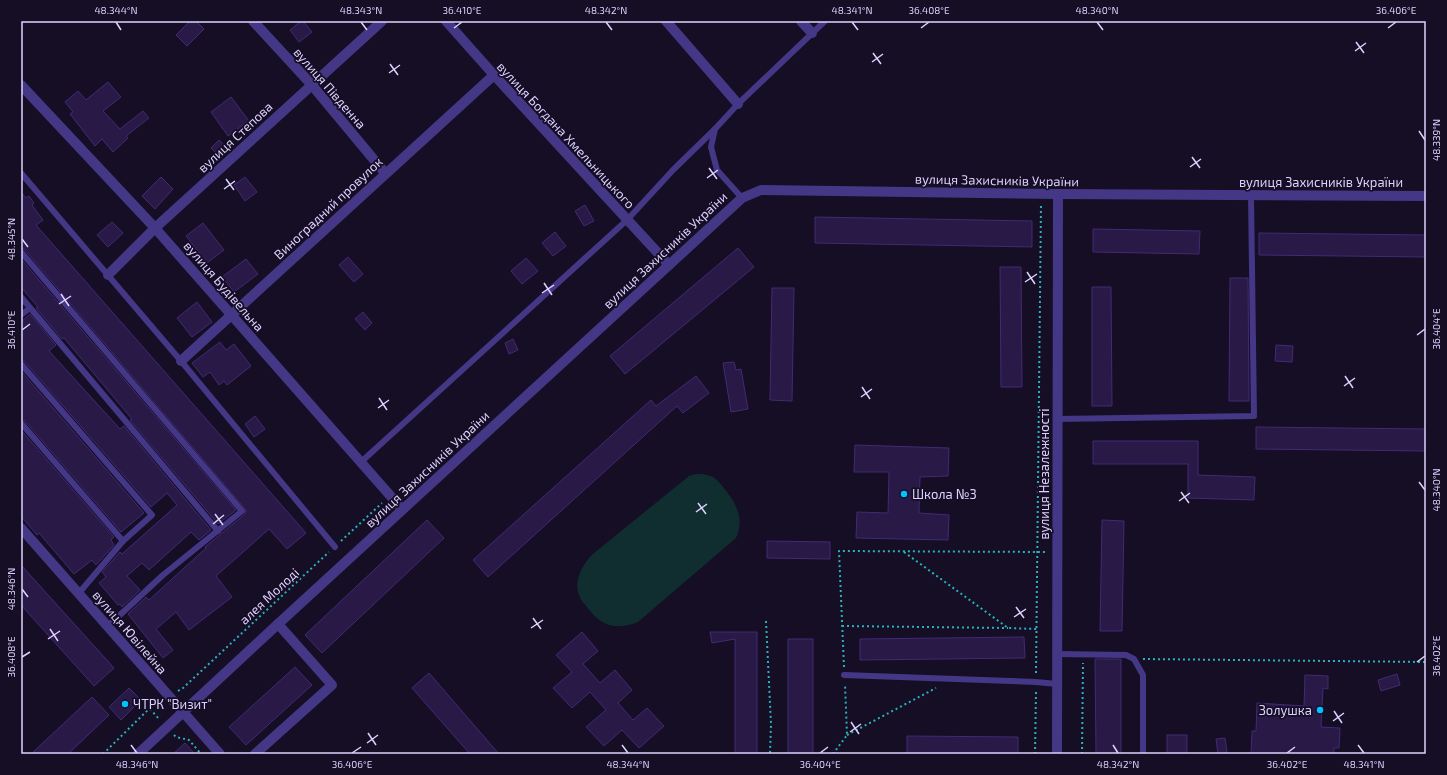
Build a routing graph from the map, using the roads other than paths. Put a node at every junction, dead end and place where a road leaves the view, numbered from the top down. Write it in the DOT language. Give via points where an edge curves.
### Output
graph roads {
  1 [pos="253,21"];
  2 [pos="382,21"];
  3 [pos="446,21"];
  4 [pos="666,21"];
  5 [pos="801,21"];
  6 [pos="825,21"];
  7 [pos="812,33"];
  8 [pos="494,75"];
  9 [pos="311,84"];
  10 [pos="21,85"];
  11 [pos="738,104"];
  12 [pos="715,129"];
  13 [pos="21,173"];
  14 [pos="385,173"];
  15 [pos="1058,194"];
  16 [pos="1251,195"];
  17 [pos="1426,196"];
  18 [pos="742,198"];
  19 [pos="627,220"];
  20 [pos="155,228"];
  21 [pos="21,252"];
  22 [pos="669,265"];
  23 [pos="108,275"];
  24 [pos="21,297"];
  25 [pos="30,308"];
  26 [pos="21,315"];
  27 [pos="232,315"];
  28 [pos="181,361"];
  29 [pos="21,364"];
  30 [pos="1057,420"];
  31 [pos="21,423"];
  32 [pos="361,462"];
  33 [pos="402,509"];
  34 [pos="21,528"];
  35 [pos="218,531"];
  36 [pos="123,541"];
  37 [pos="335,547"];
  38 [pos="79,593"];
  39 [pos="278,624"];
  40 [pos="108,626"];
  41 [pos="1057,654"];
  42 [pos="844,675"];
  43 [pos="1057,684"];
  44 [pos="183,711"];
  45 [pos="138,754"];
  46 [pos="219,754"];
  47 [pos="255,754"];
  48 [pos="1057,754"];
  49 [pos="1143,754"];
  1 -- 9 [label="street, вулиця Південна"];
  2 -- 9 [label="street, вулиця Степова"];
  3 -- 8 [label="street, вулиця Богдана Хмельницького"];
  4 -- 11 [label="street"];
  5 -- 7 [label="street"];
  6 -- 7 [label="lane"];
  7 -- 11 [label="lane"];
  8 -- 14 [label="street, Виноградний провулок"];
  8 -- 19 [label="street, вулиця Богдана Хмельницького"];
  9 -- 14 [label="street, вулиця Південна"];
  9 -- 20 [label="street, вулиця Степова"];
  10 -- 20 [label="street, вулиця Будівельна"];
  11 -- 12 [label="lane"];
  12 -- 18 [label="lane" via="711,147 717,170"];
  12 -- 19 [label="lane"];
  13 -- 23 [label="lane"];
  14 -- 27 [label="street, Виноградний провулок"];
  15 -- 16 [label="street, вулиця Захисників України"];
  15 -- 18 [label="street, вулиця Захисників України" via="761,190"];
  15 -- 30 [label="street, вулиця Незалежності"];
  16 -- 17 [label="street, вулиця Захисників України"];
  16 -- 30 [label="lane" via="1254,416"];
  18 -- 22 [label="street, вулиця Захисників України"];
  19 -- 22 [label="street, вулиця Богдана Хмельницького"];
  19 -- 32 [label="lane"];
  20 -- 23 [label="street, вулиця Степова"];
  20 -- 27 [label="street, вулиця Будівельна"];
  21 -- 35 [label="lane" via="242,511"];
  22 -- 33 [label="street, вулиця Захисників України"];
  23 -- 28 [label="lane"];
  24 -- 25 [label="lane"];
  25 -- 26 [label="lane"];
  25 -- 35 [label="lane"];
  27 -- 28 [label="street, Виноградний провулок"];
  27 -- 32 [label="street, вулиця Будівельна"];
  28 -- 37 [label="lane"];
  29 -- 36 [label="lane" via="152,515"];
  30 -- 41 [label="street, вулиця Незалежності"];
  31 -- 36 [label="lane"];
  32 -- 33 [label="street, вулиця Будівельна"];
  33 -- 39 [label="street, вулиця Захисників України"];
  34 -- 38 [label="street, вулиця Ювілейна"];
  35 -- 40 [label="lane" via="163,575"];
  36 -- 38 [label="lane"];
  38 -- 40 [label="street, вулиця Ювілейна"];
  39 -- 44 [label="street, вулиця Захисників України"];
  39 -- 47 [label="street" via="332,685"];
  40 -- 44 [label="street, вулиця Ювілейна"];
  41 -- 43 [label="street, вулиця Незалежності"];
  41 -- 49 [label="lane" via="1126,654 1134,659 1143,676"];
  42 -- 43 [label="lane"];
  43 -- 48 [label="street, вулиця Незалежності"];
  44 -- 45 [label="street, вулиця Захисників України"];
  44 -- 46 [label="street, вулиця Ювілейна"];
}
